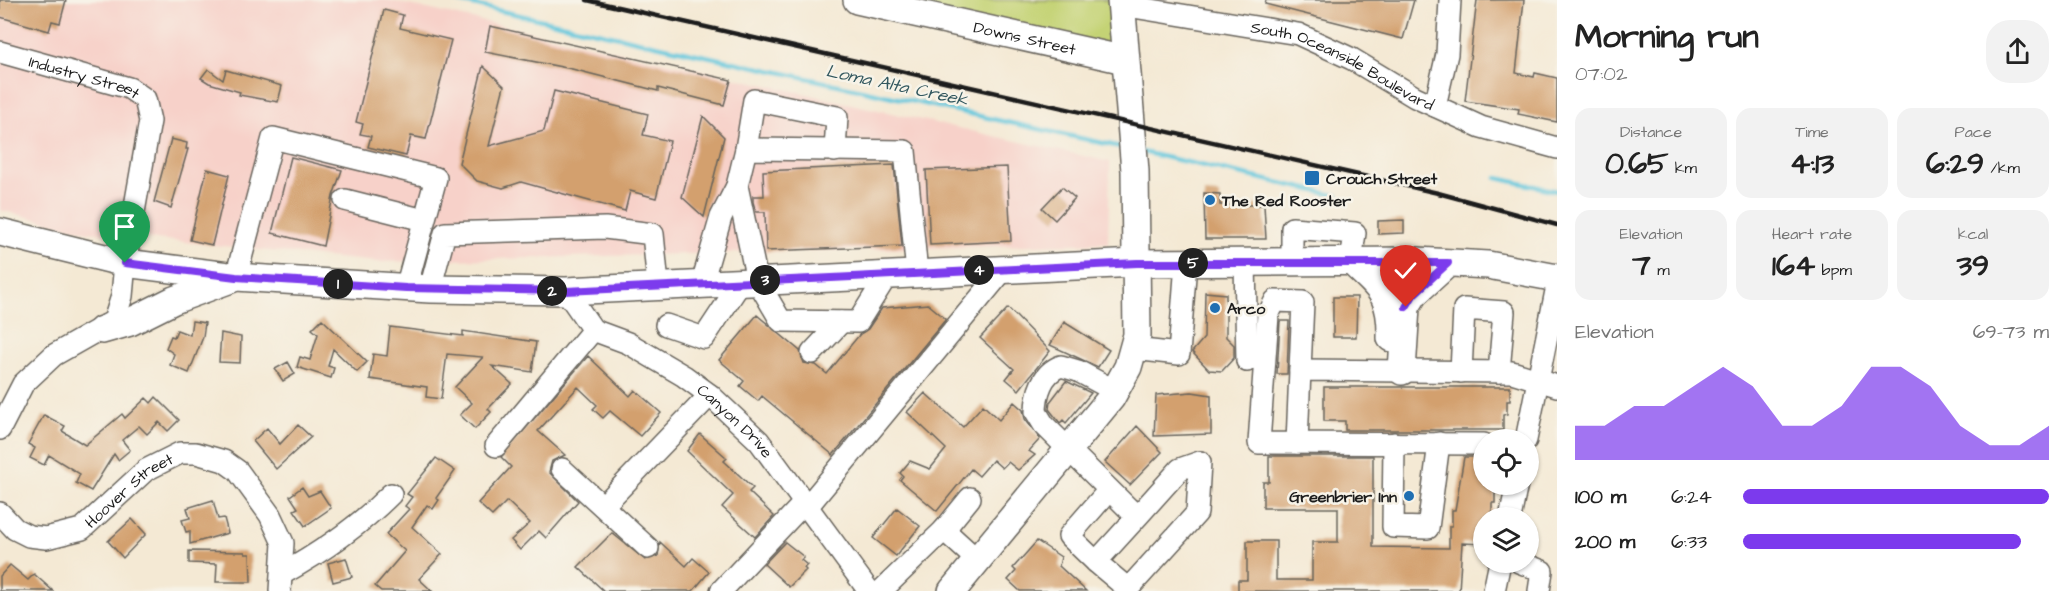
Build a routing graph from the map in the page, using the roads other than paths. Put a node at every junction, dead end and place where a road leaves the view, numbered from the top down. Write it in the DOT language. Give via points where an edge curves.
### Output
graph roads {
  1 [pos="857,0"];
  2 [pos="1450,0"];
  3 [pos="1121,2"];
  4 [pos="0,52"];
  5 [pos="1125,60"];
  6 [pos="1435,106"];
  7 [pos="1557,148"];
  8 [pos="746,149"];
  9 [pos="835,152"];
  10 [pos="737,186"];
  11 [pos="345,200"];
  12 [pos="424,220"];
  13 [pos="0,232"];
  14 [pos="1351,261"];
  15 [pos="1245,262"];
  16 [pos="125,263"];
  17 [pos="1137,263"];
  18 [pos="1186,263"];
  19 [pos="1448,263"];
  20 [pos="1004,269"];
  21 [pos="917,273"];
  22 [pos="888,274"];
  23 [pos="236,277"];
  24 [pos="1557,278"];
  25 [pos="749,281"];
  26 [pos="702,283"];
  27 [pos="658,285"];
  28 [pos="1557,286"];
  29 [pos="418,289"];
  30 [pos="566,291"];
  31 [pos="841,322"];
  32 [pos="666,325"];
  33 [pos="102,330"];
  34 [pos="593,330"];
  35 [pos="1133,349"];
  36 [pos="812,353"];
  37 [pos="1247,361"];
  38 [pos="1300,370"];
  39 [pos="1396,371"];
  40 [pos="1461,372"];
  41 [pos="1499,372"];
  42 [pos="1547,383"];
  43 [pos="1115,391"];
  44 [pos="710,395"];
  45 [pos="0,429"];
  46 [pos="1530,429"];
  47 [pos="1297,443"];
  48 [pos="1394,443"];
  49 [pos="1439,443"];
  50 [pos="1473,444"];
  51 [pos="496,446"];
  52 [pos="1069,450"];
  53 [pos="562,469"];
  54 [pos="1109,490"];
  55 [pos="391,494"];
  56 [pos="970,498"];
  57 [pos="806,505"];
  58 [pos="603,506"];
  59 [pos="1,517"];
  60 [pos="1137,517"];
  61 [pos="944,530"];
  62 [pos="648,548"];
  63 [pos="1096,562"];
  64 [pos="1539,570"];
  65 [pos="1498,573"];
  66 [pos="966,580"];
  67 [pos="281,582"];
  68 [pos="721,591"];
  69 [pos="869,591"];
  70 [pos="881,591"];
  71 [pos="1494,591"];
  72 [pos="1539,591"];
  1 -- 5 [label="main road, Downs Street"];
  2 -- 6 [label="street" via="1447,54"];
  3 -- 5 [label="main road"];
  3 -- 6 [label="street, South Oceanside Boulevard" via="1298,34"];
  4 -- 16 [label="street, Industry Street" via="129,88 145,99 150,121"];
  5 -- 17 [label="main road" via="1135,171"];
  6 -- 7 [label="street, South Oceanside Boulevard" via="1481,127"];
  8 -- 9 [label="street"];
  8 -- 9 [label="street" via="754,100 837,117"];
  8 -- 10 [label="street"];
  9 -- 21 [label="street" via="905,151"];
  10 -- 25 [label="street"];
  10 -- 26 [label="street" via="721,217"];
  11 -- 12 [label="street"];
  12 -- 23 [label="street" via="436,178 273,138"];
  12 -- 29 [label="street"];
  13 -- 16 [label="main road"];
  14 -- 15 [label="main road"];
  14 -- 19 [label="main road"];
  14 -- 39 [label="main road" via="1383,292 1391,309"];
  15 -- 18 [label="main road"];
  15 -- 37 [label="street"];
  16 -- 23 [label="main road"];
  16 -- 33 [label="street" via="122,296 114,321"];
  17 -- 18 [label="main road"];
  17 -- 20 [label="main road"];
  17 -- 35 [label="main road" via="1137,335"];
  18 -- 35 [label="street" via="1179,354"];
  19 -- 24 [label="main road" via="1488,265"];
  19 -- 39 [label="main road" via="1414,294 1406,307"];
  20 -- 21 [label="main road"];
  20 -- 57 [label="street"];
  21 -- 22 [label="main road"];
  22 -- 25 [label="main road"];
  22 -- 31 [label="street" via="858,322"];
  23 -- 29 [label="main road"];
  23 -- 33 [label="main road"];
  25 -- 26 [label="main road"];
  25 -- 31 [label="street" via="781,321"];
  25 -- 32 [label="street" via="704,338"];
  26 -- 27 [label="main road"];
  27 -- 29 [label="street" via="653,234 605,228 445,233"];
  27 -- 30 [label="main road"];
  28 -- 42 [label="street"];
  29 -- 30 [label="main road"];
  30 -- 34 [label="street"];
  31 -- 36 [label="street"];
  33 -- 45 [label="street" via="54,355 23,384"];
  34 -- 44 [label="street, Canyon Drive" via="628,343"];
  34 -- 51 [label="street"];
  35 -- 43 [label="main road"];
  38 -- 39 [label="street"];
  38 -- 47 [label="street"];
  38 -- 47 [label="street" via="1303,302 1275,301 1268,315 1259,443"];
  39 -- 40 [label="street"];
  40 -- 41 [label="street"];
  40 -- 41 [label="street" via="1464,309 1503,312"];
  41 -- 42 [label="street"];
  42 -- 46 [label="street"];
  43 -- 52 [label="main road"];
  43 -- 52 [label="street" via="1065,366 1047,376 1039,390 1037,416"];
  44 -- 57 [label="street, Canyon Drive" via="759,441"];
  44 -- 58 [label="street"];
  47 -- 48 [label="street"];
  48 -- 49 [label="street"];
  48 -- 49 [label="street" via="1393,527 1428,528"];
  49 -- 50 [label="street"];
  52 -- 54 [label="street"];
  52 -- 66 [label="main road"];
  53 -- 58 [label="street"];
  54 -- 60 [label="street"];
  54 -- 63 [label="street" via="1069,536"];
  55 -- 67 [label="street"];
  56 -- 61 [label="street"];
  57 -- 68 [label="street"];
  57 -- 69 [label="street, Canyon Drive"];
  58 -- 62 [label="street"];
  59 -- 67 [label="street, Hoover Street" via="29,536 46,538 82,529 146,470 180,453 196,453 224,461 237,471 270,515 283,543"];
  60 -- 63 [label="street"];
  60 -- 63 [label="street" via="1180,470 1200,462 1197,513 1128,589"];
  61 -- 66 [label="street"];
  61 -- 70 [label="street"];
  64 -- 72 [label="street"];
  65 -- 71 [label="street"];
}
